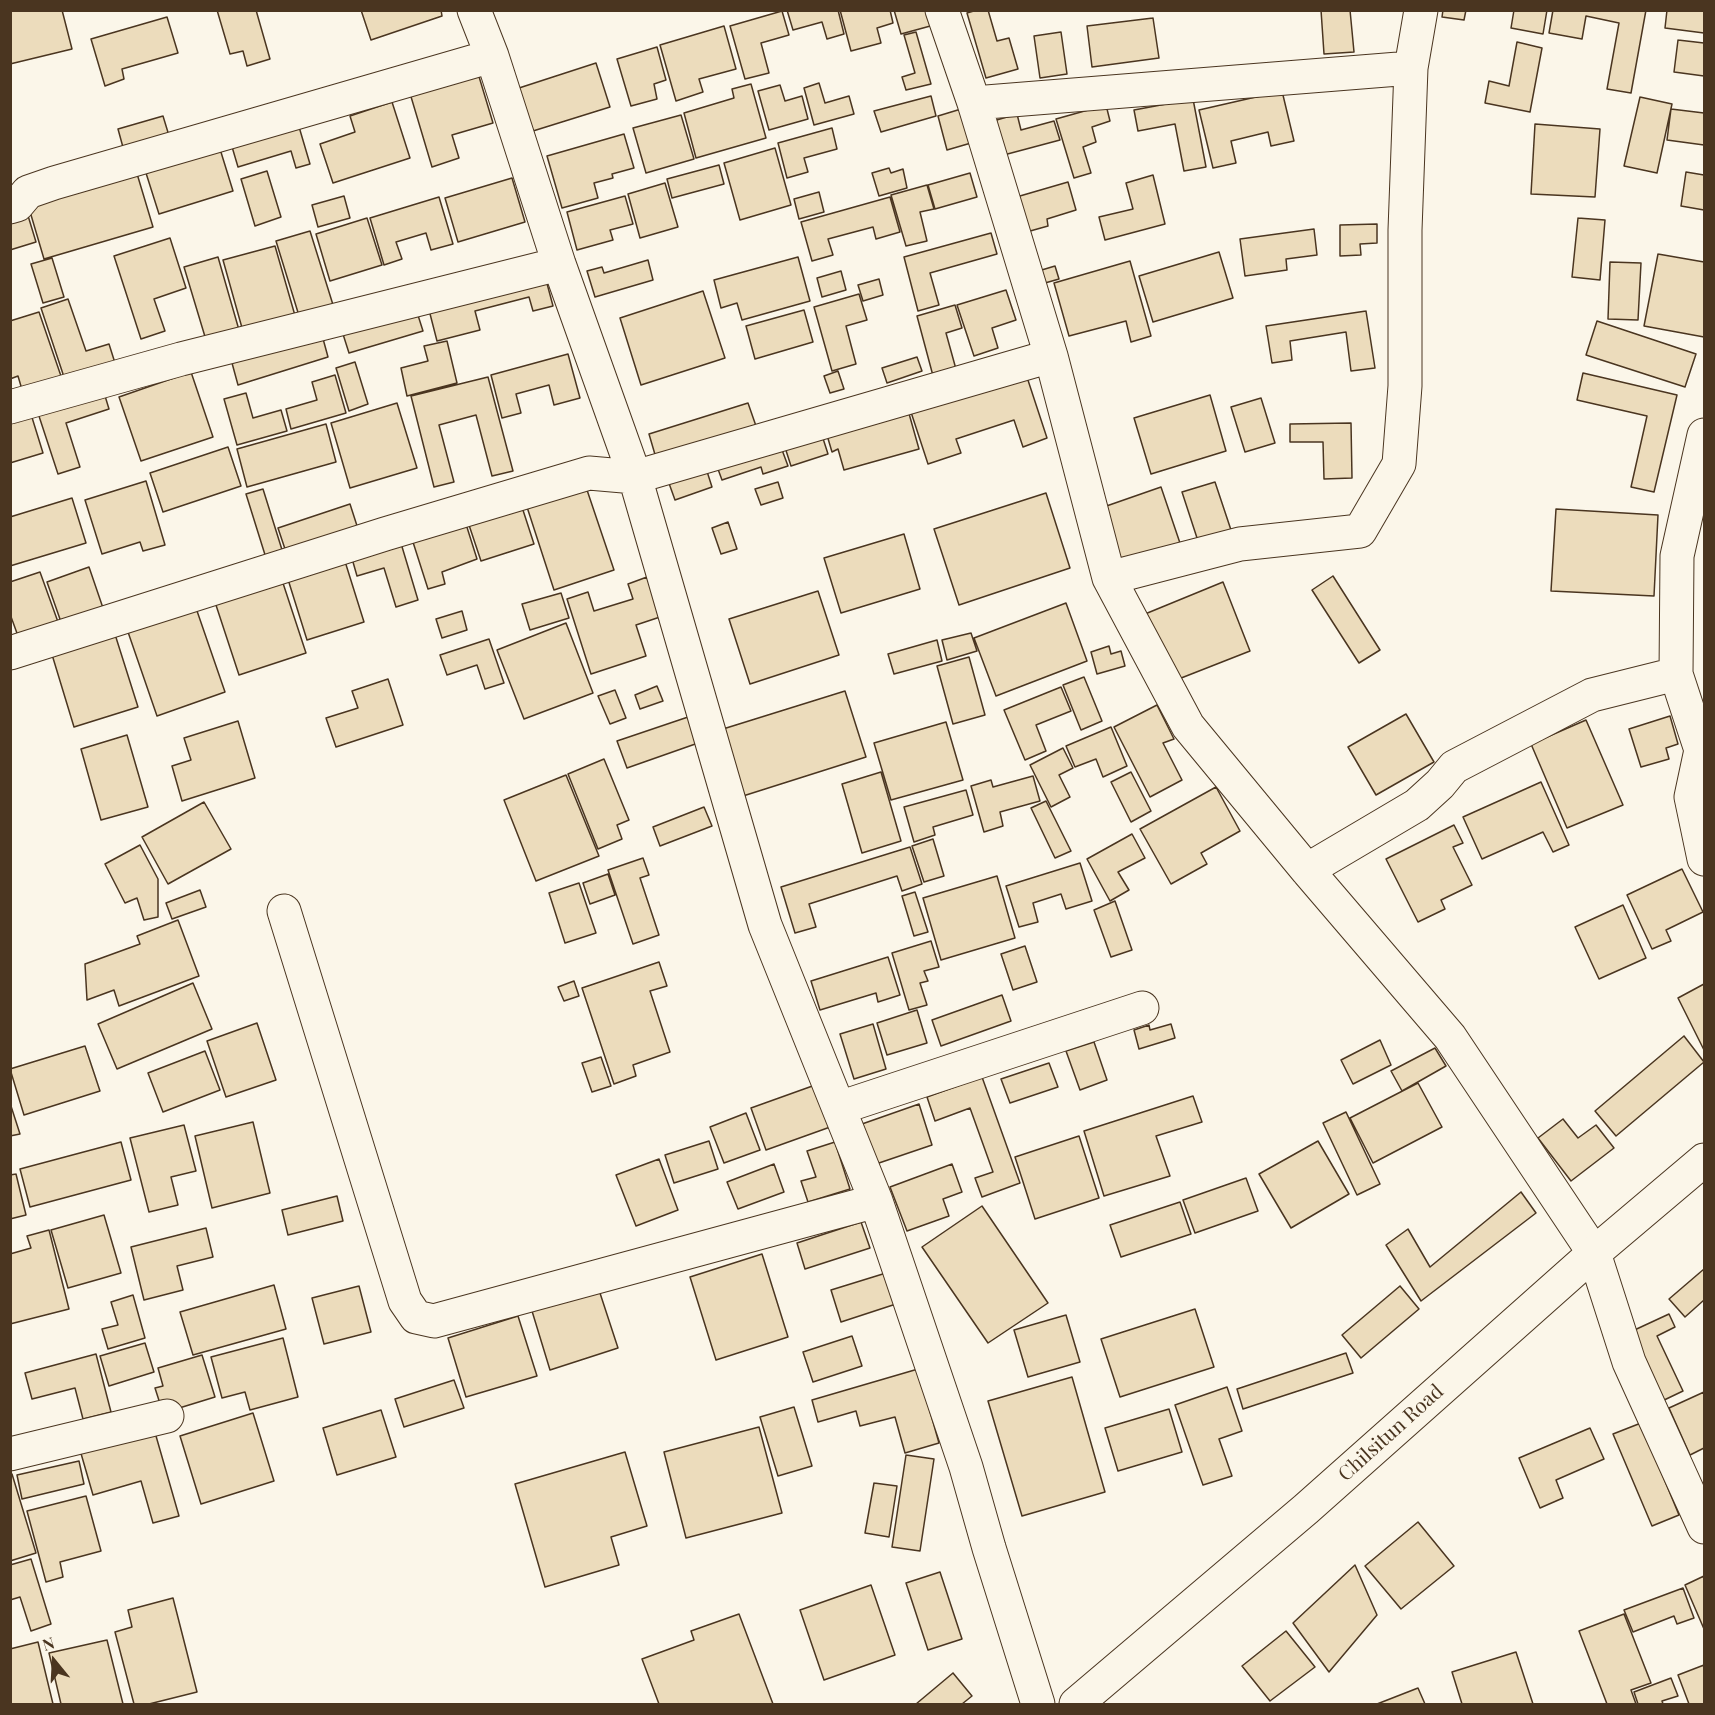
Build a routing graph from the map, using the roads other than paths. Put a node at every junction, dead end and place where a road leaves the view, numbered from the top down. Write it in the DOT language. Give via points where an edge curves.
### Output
graph roads {
  1 [pos="474,10"];
  2 [pos="942,10"];
  3 [pos="1421,10"];
  4 [pos="492,56"];
  5 [pos="1411,68"];
  6 [pos="974,104"];
  7 [pos="10,207"];
  8 [pos="559,264"];
  9 [pos="1051,356"];
  10 [pos="10,407"];
  11 [pos="1704,435"];
  12 [pos="635,477"];
  13 [pos="1109,578"];
  14 [pos="10,653"];
  15 [pos="1676,674"];
  16 [pos="1703,750"];
  17 [pos="1704,859"];
  18 [pos="1307,870"];
  19 [pos="284,910"];
  20 [pos="1142,1008"];
  21 [pos="839,1108"];
  22 [pos="1704,1160"];
  23 [pos="876,1201"];
  24 [pos="1594,1253"];
  25 [pos="167,1416"];
  26 [pos="10,1454"];
  27 [pos="1704,1527"];
  28 [pos="1038,1704"];
  29 [pos="1076,1704"];
  1 -- 4 [label="street"];
  2 -- 6 [label="street"];
  3 -- 5 [label="street"];
  4 -- 7 [label="street" via="54,183 28,192 17,206"];
  4 -- 8 [label="street"];
  5 -- 6 [label="street"];
  5 -- 13 [label="street" via="1405,386 1399,464 1360,531 1240,544"];
  6 -- 9 [label="street"];
  8 -- 10 [label="street" via="181,359"];
  8 -- 12 [label="street"];
  9 -- 12 [label="street"];
  9 -- 13 [label="street"];
  11 -- 15 [label="street" via="1677,556"];
  12 -- 14 [label="street" via="589,472"];
  12 -- 21 [label="street" via="765,925"];
  13 -- 18 [label="street" via="1188,726"];
  15 -- 16 [label="street"];
  15 -- 18 [label="street" via="1592,695 1454,767 1417,805"];
  16 -- 17 [label="street" via="1691,797"];
  18 -- 24 [label="street" via="1450,1037"];
  19 -- 23 [label="street" via="405,1301 416,1317 434,1321"];
  20 -- 21 [label="street"];
  21 -- 23 [label="street"];
  22 -- 24 [label="street, Chilsitun Road"];
  23 -- 28 [label="street" via="966,1467"];
  24 -- 27 [label="street" via="1629,1362"];
  24 -- 29 [label="street, Chilsitun Road" via="1306,1509"];
  25 -- 26 [label="street"];
}
